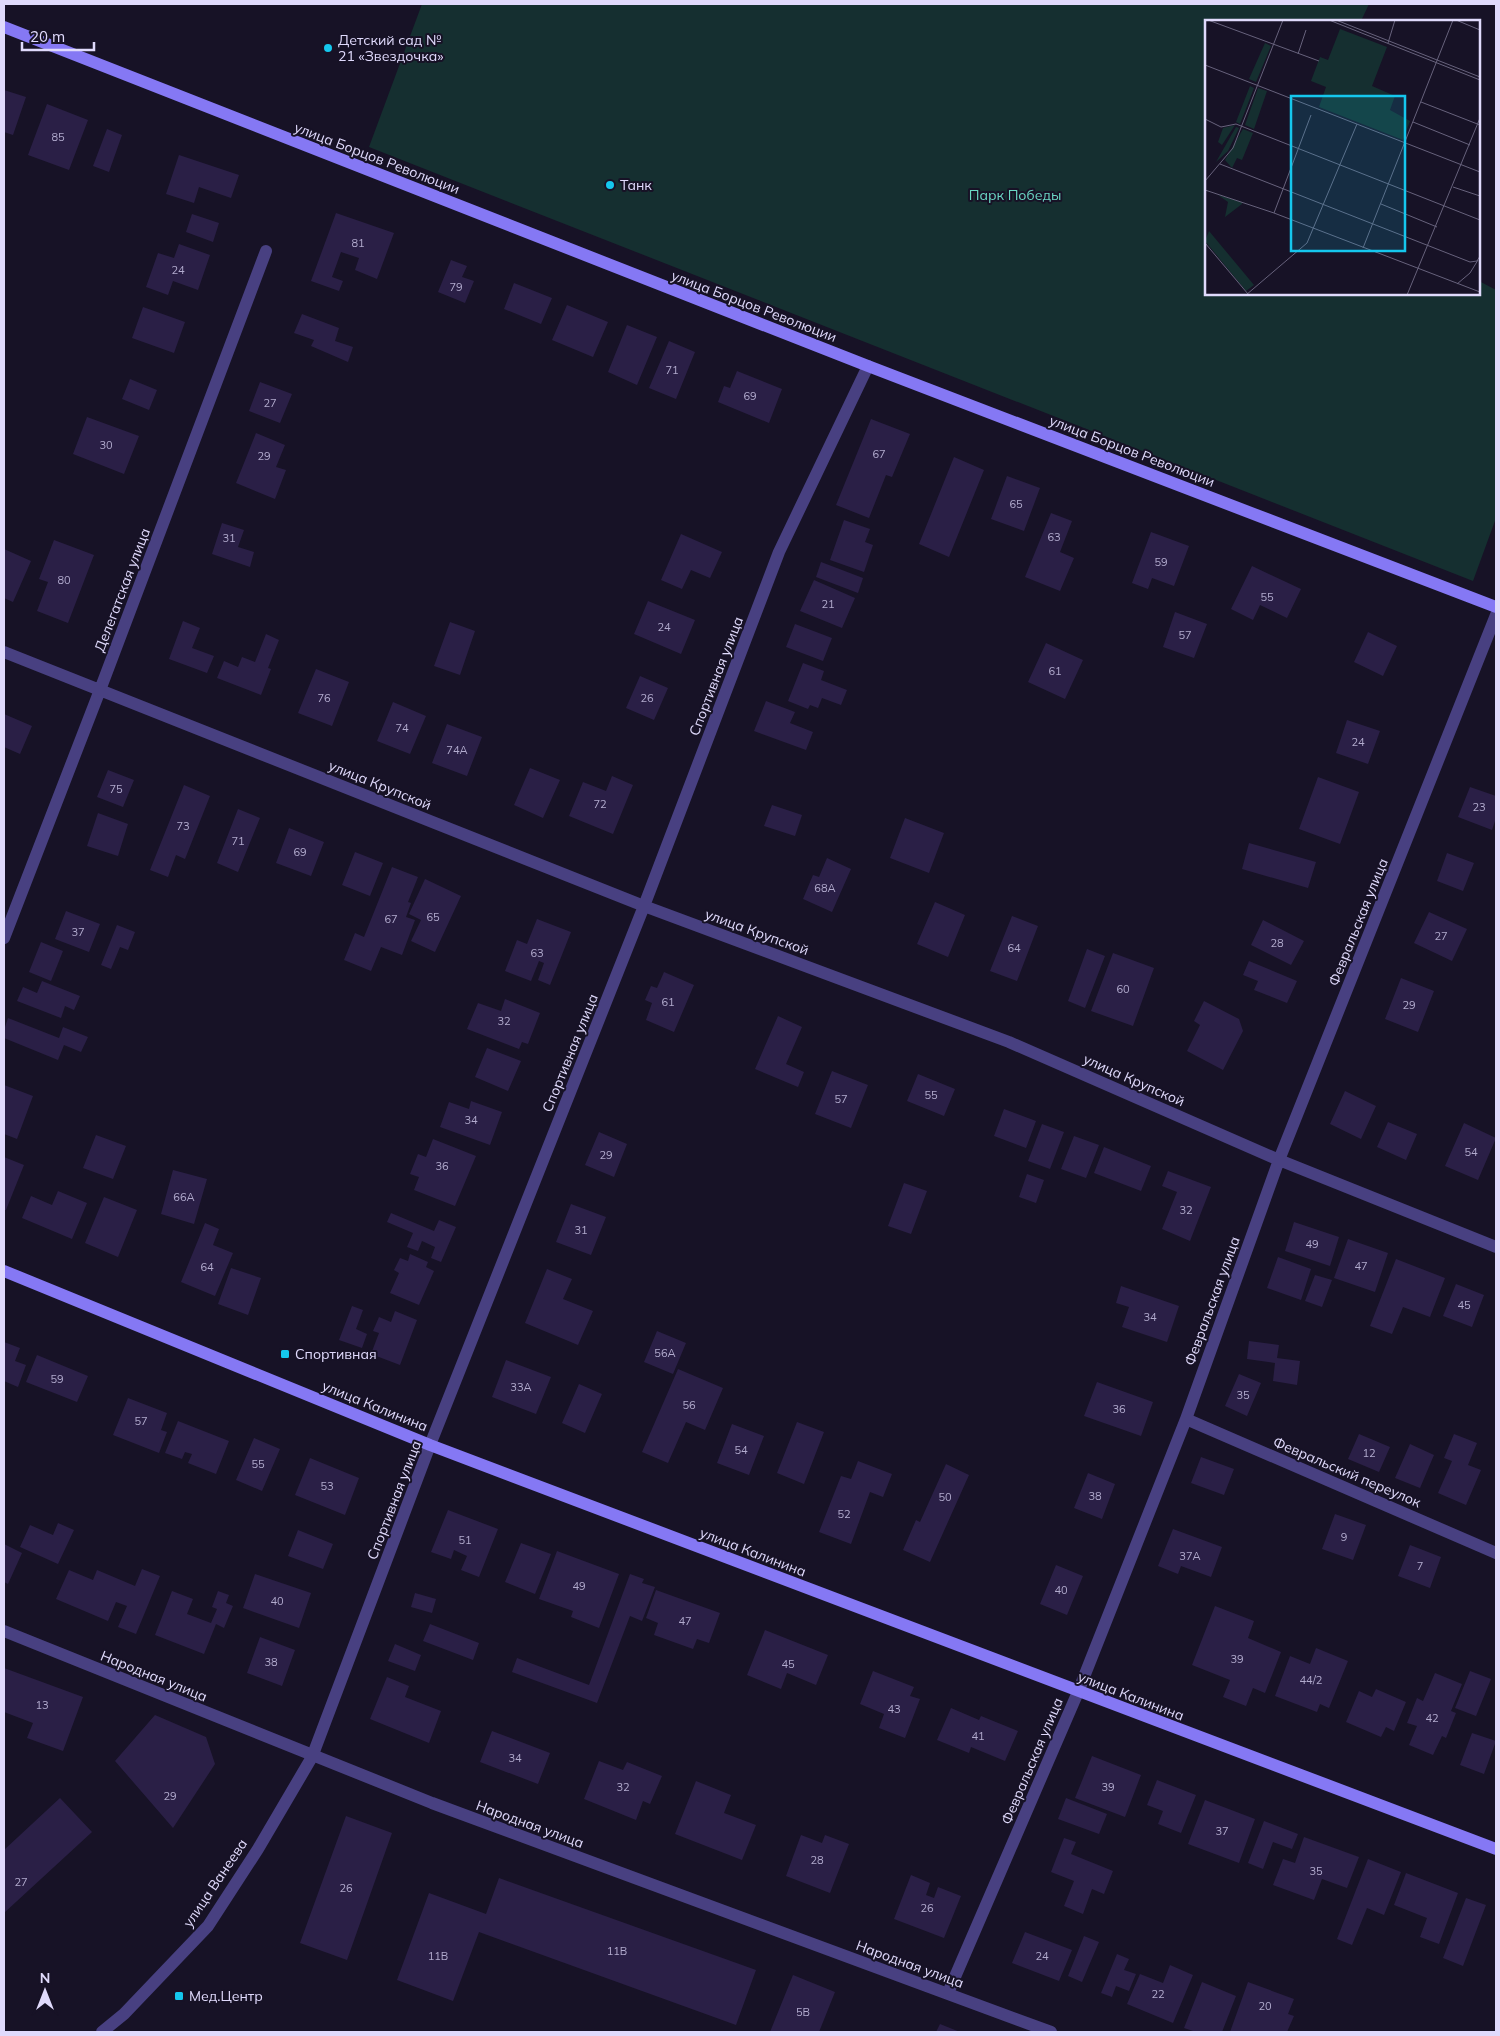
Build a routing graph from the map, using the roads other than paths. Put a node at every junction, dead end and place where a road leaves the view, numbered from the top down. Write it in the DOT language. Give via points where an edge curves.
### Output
graph roads {
  1 [pos="4,27"];
  2 [pos="266,251"];
  3 [pos="868,366"];
  4 [pos="1496,607"];
  5 [pos="1496,615"];
  6 [pos="4,652"];
  7 [pos="100,690"];
  8 [pos="644,906"];
  9 [pos="4,938"];
  10 [pos="1279,1160"];
  11 [pos="1496,1246"];
  12 [pos="4,1271"];
  13 [pos="1186,1419"];
  14 [pos="430,1445"];
  15 [pos="1496,1553"];
  16 [pos="4,1632"];
  17 [pos="1078,1692"];
  18 [pos="312,1757"];
  19 [pos="1496,1849"];
  20 [pos="948,1993"];
  21 [pos="102,2032"];
  22 [pos="1051,2032"];
  1 -- 3 [label="street, улица Борцов Революции"];
  2 -- 7 [label="street, Делегатская улица"];
  3 -- 4 [label="street, улица Борцов Революции"];
  3 -- 8 [label="street, Спортивная улица" via="779,552"];
  5 -- 10 [label="street, Февральская улица"];
  6 -- 7 [label="street, улица Крупской"];
  7 -- 8 [label="street, улица Крупской"];
  7 -- 9 [label="street, Делегатская улица"];
  8 -- 10 [label="street, улица Крупской" via="1009,1042"];
  8 -- 14 [label="street, Спортивная улица"];
  10 -- 11 [label="street, улица Крупской"];
  10 -- 13 [label="street, Февральская улица"];
  12 -- 14 [label="street, улица Калинина"];
  13 -- 15 [label="street, Февральский переулок"];
  13 -- 17 [label="street, Февральская улица"];
  14 -- 17 [label="street, улица Калинина"];
  14 -- 18 [label="street, Спортивная улица"];
  16 -- 18 [label="street, Народная улица"];
  17 -- 19 [label="street, улица Калинина"];
  17 -- 20 [label="street, Февральская улица"];
  18 -- 20 [label="street, Народная улица"];
  18 -- 21 [label="street, улица Ванеева" via="208,1926 124,2014"];
  20 -- 22 [label="street, Народная улица"];
}
